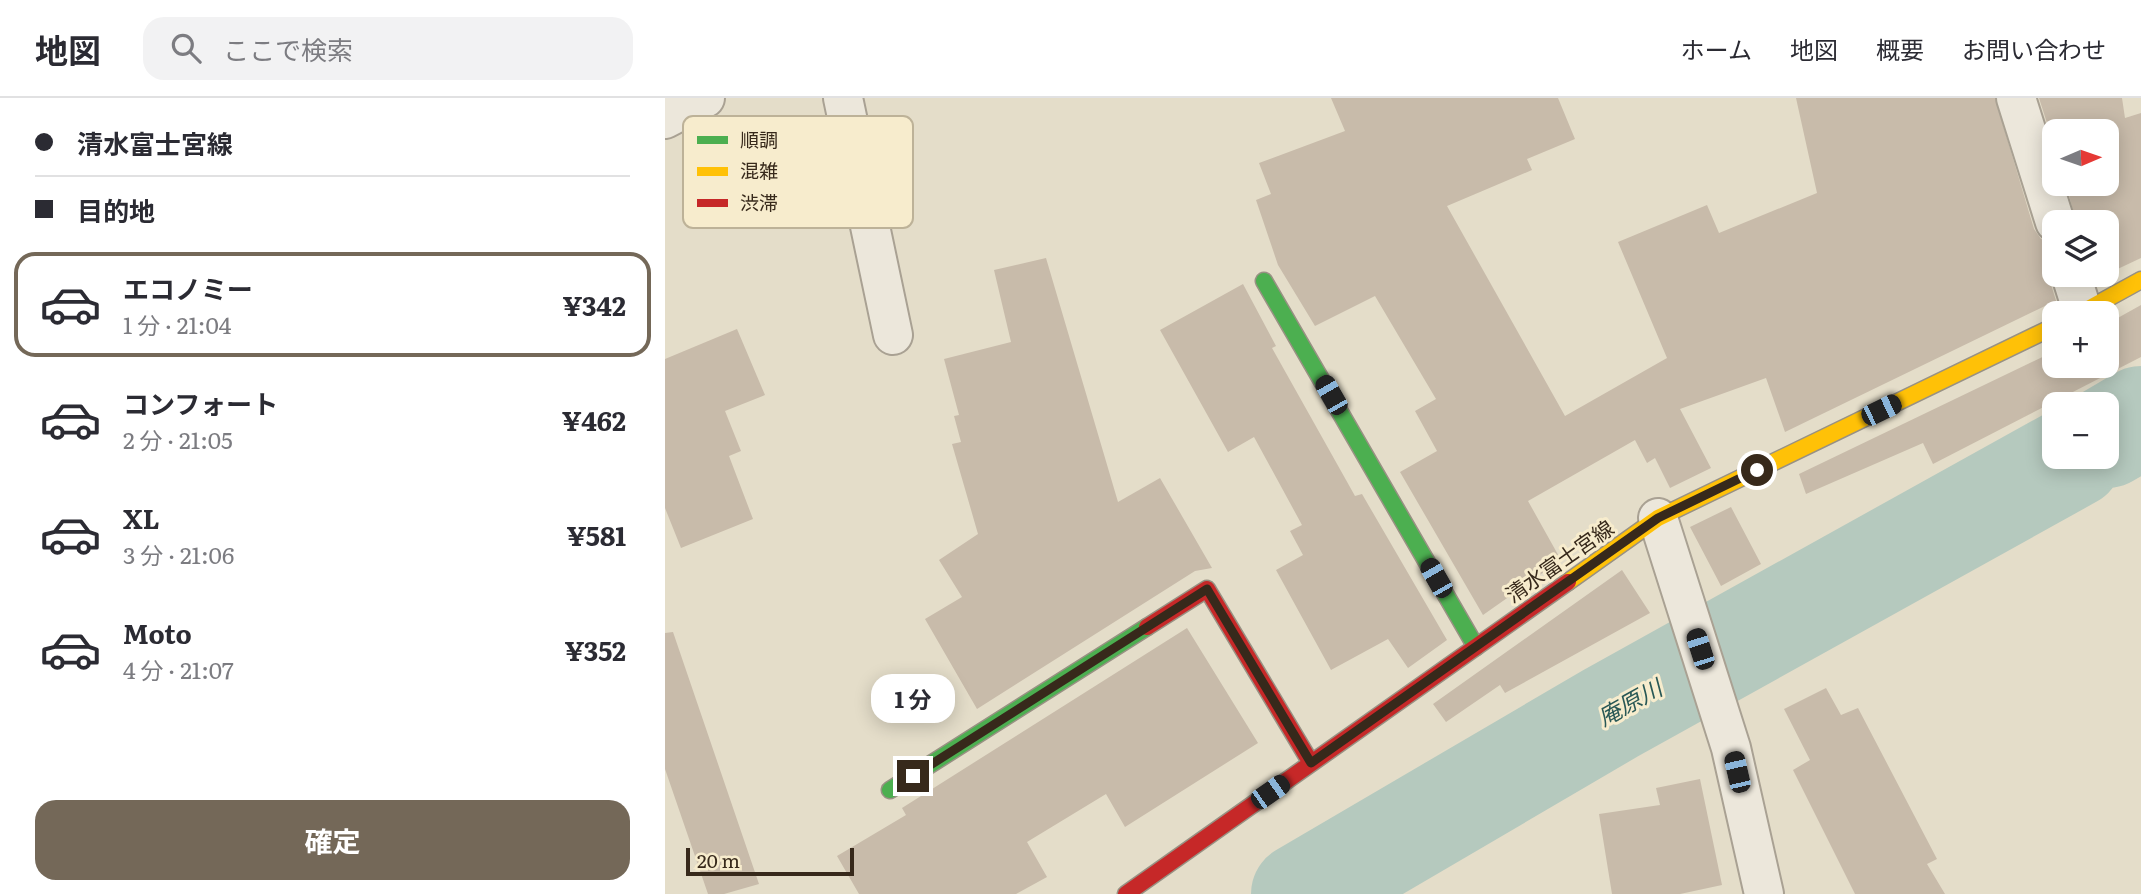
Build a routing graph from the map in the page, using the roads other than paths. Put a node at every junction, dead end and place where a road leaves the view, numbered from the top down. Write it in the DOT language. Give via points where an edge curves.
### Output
graph roads {
  1 [pos="705,98"];
  2 [pos="843,98"];
  3 [pos="2016,98"];
  4 [pos="847,116"];
  5 [pos="665,119"];
  6 [pos="2051,210"];
  7 [pos="870,228"];
  8 [pos="2141,280"];
  9 [pos="1264,281"];
  10 [pos="2103,301"];
  11 [pos="2042,332"];
  12 [pos="893,335"];
  13 [pos="1658,518"];
  14 [pos="1476,647"];
  15 [pos="1311,763"];
  16 [pos="890,790"];
  17 [pos="1126,894"];
  18 [pos="1764,894"];
  1 -- 5 [label="street"];
  2 -- 4 [label="street"];
  3 -- 6 [label="street"];
  7 -- 12 [label="street"];
  8 -- 10 [label="main road"];
  9 -- 14 [label="main road"];
  11 -- 13 [label="main road, 清水富士宮線"];
  13 -- 14 [label="main road, 清水富士宮線"];
  13 -- 18 [label="street" via="1731,748"];
  14 -- 15 [label="main road, 清水富士宮線"];
  15 -- 16 [label="main road" via="1207,589"];
  15 -- 17 [label="main road, 清水富士宮線"];
}
